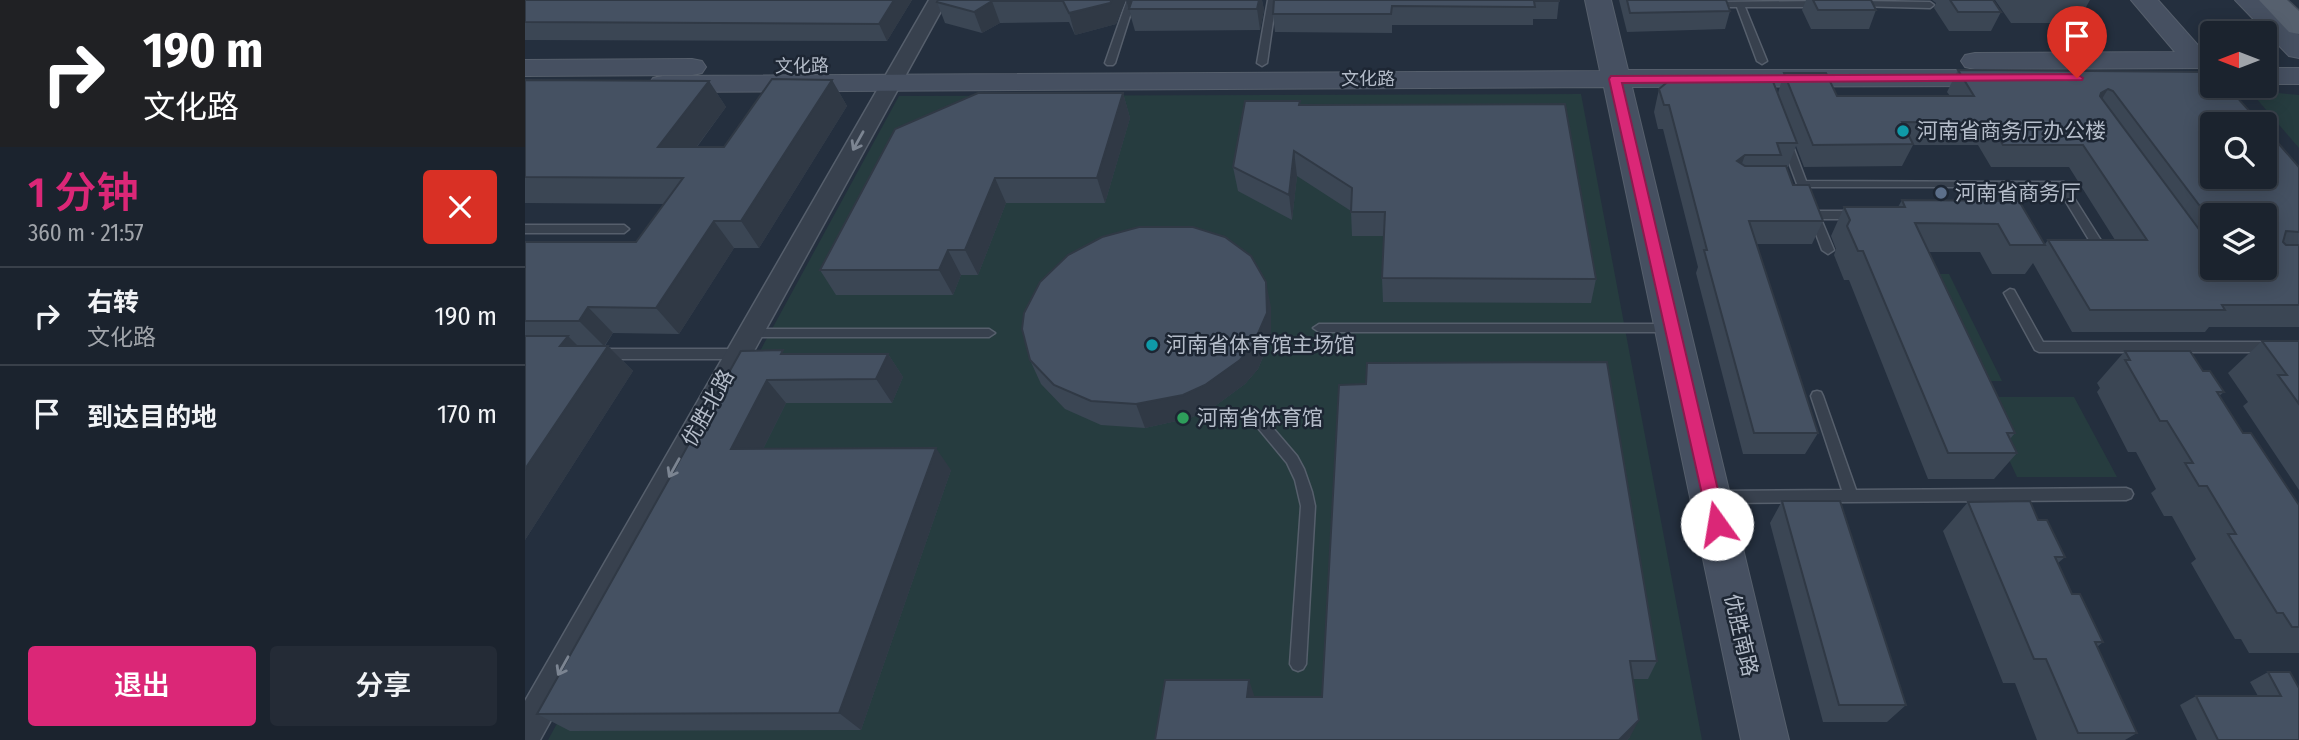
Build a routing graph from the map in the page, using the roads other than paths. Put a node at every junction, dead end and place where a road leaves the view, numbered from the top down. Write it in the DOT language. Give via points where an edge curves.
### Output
graph roads {
  1 [pos="938,0"];
  2 [pos="1131,0"];
  3 [pos="1272,0"];
  4 [pos="1598,0"];
  5 [pos="2144,0"];
  6 [pos="2248,0"];
  7 [pos="2271,0"];
  8 [pos="2293,0"];
  9 [pos="1789,2"];
  10 [pos="1699,4"];
  11 [pos="1740,4"];
  12 [pos="1828,4"];
  13 [pos="1841,5"];
  14 [pos="1930,5"];
  15 [pos="2299,6"];
  16 [pos="2299,26"];
  17 [pos="2299,50"];
  18 [pos="2277,60"];
  19 [pos="2299,60"];
  20 [pos="1262,62"];
  21 [pos="2200,62"];
  22 [pos="1110,63"];
  23 [pos="525,68"];
  24 [pos="1613,70"];
  25 [pos="2200,71"];
  26 [pos="897,73"];
  27 [pos="2277,76"];
  28 [pos="2299,76"];
  29 [pos="1764,77"];
  30 [pos="525,86"];
  31 [pos="1780,125"];
  32 [pos="1789,184"];
  33 [pos="1808,200"];
  34 [pos="1870,215"];
  35 [pos="525,229"];
  36 [pos="624,229"];
  37 [pos="1828,250"];
  38 [pos="2101,250"];
  39 [pos="2010,293"];
  40 [pos="1319,328"];
  41 [pos="1672,328"];
  42 [pos="989,333"];
  43 [pos="744,344"];
  44 [pos="2280,347"];
  45 [pos="592,354"];
  46 [pos="1817,396"];
  47 [pos="1259,422"];
  48 [pos="2126,494"];
  49 [pos="1851,496"];
  50 [pos="1711,497"];
  51 [pos="1298,664"];
  52 [pos="525,734"];
  53 [pos="1765,740"];
  1 -- 26 [label="street, 优胜北路"];
  2 -- 22 [label="lane"];
  3 -- 20 [label="lane"];
  4 -- 24 [label="main road, 优胜南路"];
  5 -- 21 [label="main road"];
  6 -- 17 [label="main road"];
  7 -- 16 [label="main road"];
  8 -- 15 [label="main road"];
  9 -- 11 [label="lane"];
  9 -- 12 [label="lane"];
  10 -- 11 [label="lane"];
  11 -- 29 [label="lane"];
  13 -- 14 [label="lane"];
  18 -- 19 [label="main road"];
  20 -- 22 [label="main road, 文化路"];
  20 -- 24 [label="main road, 文化路"];
  22 -- 26 [label="main road, 文化路"];
  23 -- 26 [label="main road, 文化路"];
  24 -- 26 [label="main road, 文化路"];
  24 -- 29 [label="main road, 文化路"];
  24 -- 41 [label="main road, 优胜南路"];
  25 -- 29 [label="main road, 文化路"];
  26 -- 30 [label="main road, 文化路"];
  26 -- 43 [label="street, 优胜北路, one-way"];
  27 -- 28 [label="main road"];
  31 -- 33 [label="lane"];
  32 -- 33 [label="lane"];
  33 -- 34 [label="lane"];
  33 -- 37 [label="lane"];
  33 -- 38 [label="lane" via="2060,184"];
  35 -- 36 [label="lane"];
  39 -- 44 [label="lane" via="2039,347"];
  40 -- 41 [label="lane"];
  41 -- 50 [label="main road, 优胜南路"];
  42 -- 43 [label="lane"];
  43 -- 45 [label="lane"];
  43 -- 52 [label="street, 优胜北路, one-way"];
  46 -- 49 [label="lane"];
  47 -- 51 [label="lane" via="1290,454 1306,488"];
  48 -- 49 [label="lane"];
  49 -- 50 [label="lane"];
  50 -- 53 [label="main road, 优胜南路"];
}
